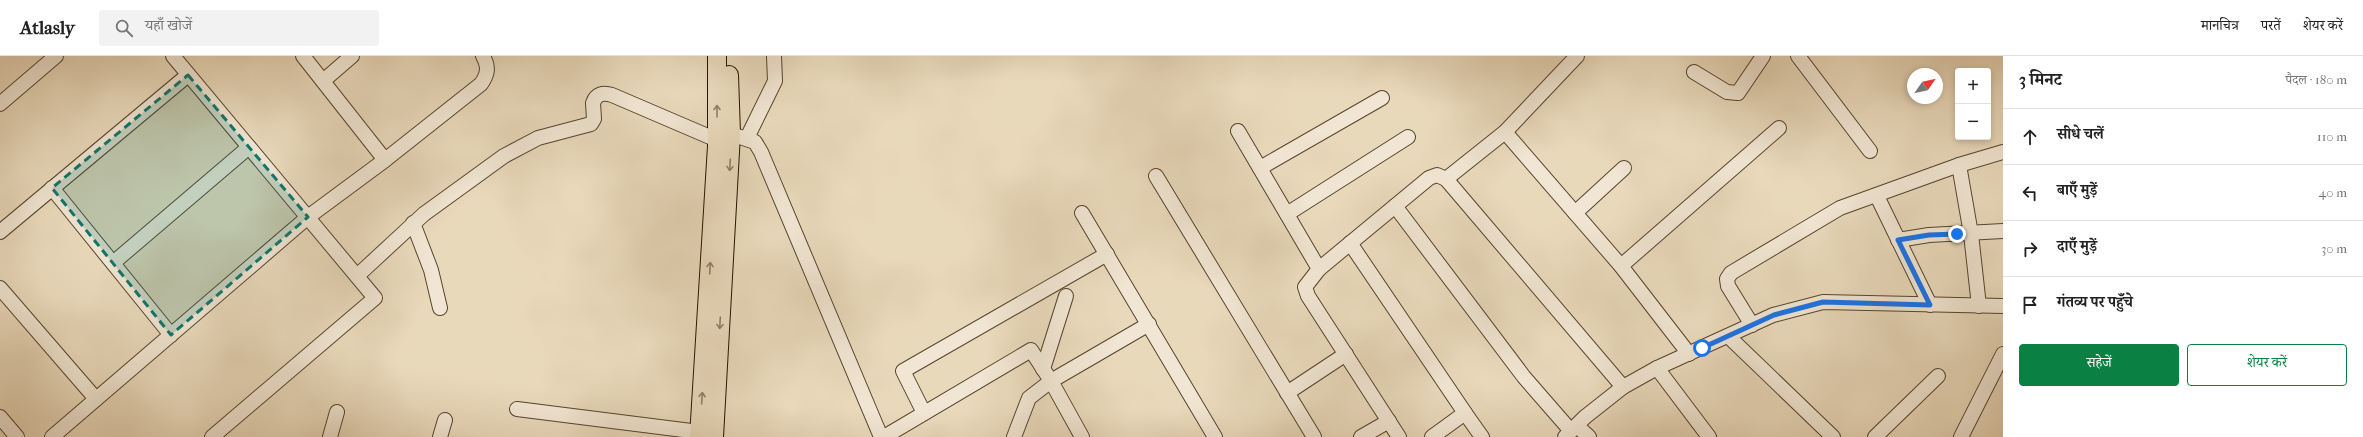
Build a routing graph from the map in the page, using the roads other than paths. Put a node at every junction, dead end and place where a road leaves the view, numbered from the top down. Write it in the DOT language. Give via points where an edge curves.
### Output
graph roads {
  1 [pos="56,56"];
  2 [pos="173,56"];
  3 [pos="303,56"];
  4 [pos="352,56"];
  5 [pos="483,56"];
  6 [pos="718,56"];
  7 [pos="728,56"];
  8 [pos="774,56"];
  9 [pos="1577,56"];
  10 [pos="1763,56"];
  11 [pos="1798,56"];
  12 [pos="1694,72"];
  13 [pos="188,75"];
  14 [pos="323,81"];
  15 [pos="1382,98"];
  16 [pos="0,104"];
  17 [pos="1779,128"];
  18 [pos="1238,131"];
  19 [pos="1505,132"];
  20 [pos="732,137"];
  21 [pos="1408,137"];
  22 [pos="249,147"];
  23 [pos="1870,152"];
  24 [pos="2003,152"];
  25 [pos="385,160"];
  26 [pos="1959,165"];
  27 [pos="1260,168"];
  28 [pos="1624,168"];
  29 [pos="1156,176"];
  30 [pos="1446,179"];
  31 [pos="52,188"];
  32 [pos="1877,196"];
  33 [pos="1395,206"];
  34 [pos="1575,212"];
  35 [pos="1082,213"];
  36 [pos="1287,214"];
  37 [pos="308,217"];
  38 [pos="413,223"];
  39 [pos="2003,231"];
  40 [pos="0,232"];
  41 [pos="1971,234"];
  42 [pos="1898,240"];
  43 [pos="1350,243"];
  44 [pos="1107,254"];
  45 [pos="113,263"];
  46 [pos="1621,266"];
  47 [pos="1319,269"];
  48 [pos="357,276"];
  49 [pos="0,288"];
  50 [pos="1066,296"];
  51 [pos="1930,305"];
  52 [pos="1978,306"];
  53 [pos="2003,306"];
  54 [pos="440,308"];
  55 [pos="1149,324"];
  56 [pos="1752,325"];
  57 [pos="171,335"];
  58 [pos="1728,336"];
  59 [pos="1346,354"];
  60 [pos="1689,354"];
  61 [pos="2003,354"];
  62 [pos="1657,368"];
  63 [pos="1043,369"];
  64 [pos="1938,376"];
  65 [pos="1051,381"];
  66 [pos="1624,387"];
  67 [pos="1287,392"];
  68 [pos="96,399"];
  69 [pos="517,409"];
  70 [pos="337,412"];
  71 [pos="924,413"];
  72 [pos="1465,413"];
  73 [pos="0,417"];
  74 [pos="445,420"];
  75 [pos="1389,421"];
  76 [pos="1571,431"];
  77 [pos="704,435"];
  78 [pos="17,437"];
  79 [pos="52,437"];
  80 [pos="212,437"];
  81 [pos="330,437"];
  82 [pos="440,437"];
  83 [pos="883,437"];
  84 [pos="1014,437"];
  85 [pos="1082,437"];
  86 [pos="1215,437"];
  87 [pos="1314,437"];
  88 [pos="1361,437"];
  89 [pos="1400,437"];
  90 [pos="1432,437"];
  91 [pos="1482,437"];
  92 [pos="1589,437"];
  93 [pos="1709,437"];
  94 [pos="1833,437"];
  95 [pos="1875,437"];
  96 [pos="1961,437"];
  1 -- 16 [label="street"];
  2 -- 13 [label="street"];
  3 -- 14 [label="street"];
  4 -- 14 [label="street"];
  5 -- 25 [label="street" via="488,66 481,84"];
  20 -- 6 [label="main road, one-way"];
  7 -- 20 [label="main road"];
  8 -- 20 [label="street" via="775,81"];
  9 -- 19 [label="street"];
  10 -- 12 [label="street" via="1738,93 1727,92"];
  11 -- 23 [label="street"];
  13 -- 22 [label="street"];
  13 -- 31 [label="street"];
  14 -- 25 [label="street"];
  15 -- 27 [label="street"];
  17 -- 46 [label="street"];
  18 -- 27 [label="street"];
  19 -- 30 [label="street"];
  19 -- 34 [label="street"];
  20 -- 38 [label="street" via="605,93 595,98 594,119 591,124 538,138 504,156"];
  20 -- 77 [label="main road"];
  20 -- 83 [label="street" via="755,142 761,152"];
  21 -- 36 [label="street"];
  22 -- 37 [label="street"];
  22 -- 45 [label="street"];
  24 -- 26 [label="street"];
  25 -- 37 [label="street"];
  26 -- 32 [label="street"];
  26 -- 41 [label="street"];
  27 -- 36 [label="street"];
  28 -- 34 [label="street"];
  29 -- 67 [label="street"];
  30 -- 33 [label="street" via="1437,175 1429,178"];
  30 -- 66 [label="street"];
  31 -- 40 [label="street"];
  31 -- 45 [label="street"];
  32 -- 42 [label="street"];
  32 -- 56 [label="street" via="1840,208 1732,273 1727,279 1728,286"];
  33 -- 43 [label="street"];
  33 -- 76 [label="street" via="1524,377"];
  34 -- 46 [label="street"];
  35 -- 44 [label="street"];
  36 -- 47 [label="street"];
  37 -- 48 [label="street"];
  37 -- 57 [label="street"];
  38 -- 48 [label="street"];
  38 -- 54 [label="street" via="431,270"];
  39 -- 41 [label="street"];
  41 -- 42 [label="street" via="1929,235"];
  41 -- 52 [label="street"];
  42 -- 51 [label="street"];
  43 -- 47 [label="street"];
  43 -- 72 [label="street"];
  44 -- 55 [label="street"];
  44 -- 71 [label="street" via="903,371"];
  45 -- 57 [label="street"];
  46 -- 60 [label="street"];
  47 -- 59 [label="street" via="1305,287 1308,296"];
  48 -- 80 [label="street" via="375,298"];
  49 -- 68 [label="street"];
  50 -- 63 [label="street"];
  51 -- 52 [label="street"];
  51 -- 56 [label="street" via="1823,302 1774,315"];
  52 -- 53 [label="street"];
  55 -- 65 [label="street"];
  55 -- 86 [label="street"];
  56 -- 58 [label="street"];
  57 -- 68 [label="street"];
  58 -- 60 [label="street"];
  58 -- 94 [label="street"];
  59 -- 67 [label="street"];
  59 -- 75 [label="street"];
  60 -- 62 [label="street"];
  61 -- 96 [label="street"];
  62 -- 66 [label="street"];
  62 -- 93 [label="street"];
  63 -- 65 [label="street"];
  63 -- 71 [label="street" via="1031,350"];
  64 -- 95 [label="street"];
  65 -- 84 [label="street" via="1030,398"];
  65 -- 85 [label="street"];
  66 -- 76 [label="street"];
  67 -- 87 [label="street"];
  68 -- 79 [label="street"];
  69 -- 77 [label="street"];
  70 -- 81 [label="street"];
  71 -- 83 [label="street"];
  72 -- 90 [label="street"];
  72 -- 91 [label="street"];
  73 -- 78 [label="street"];
  74 -- 82 [label="street"];
  75 -- 88 [label="street"];
  75 -- 89 [label="street"];
  76 -- 92 [label="street"];
}
